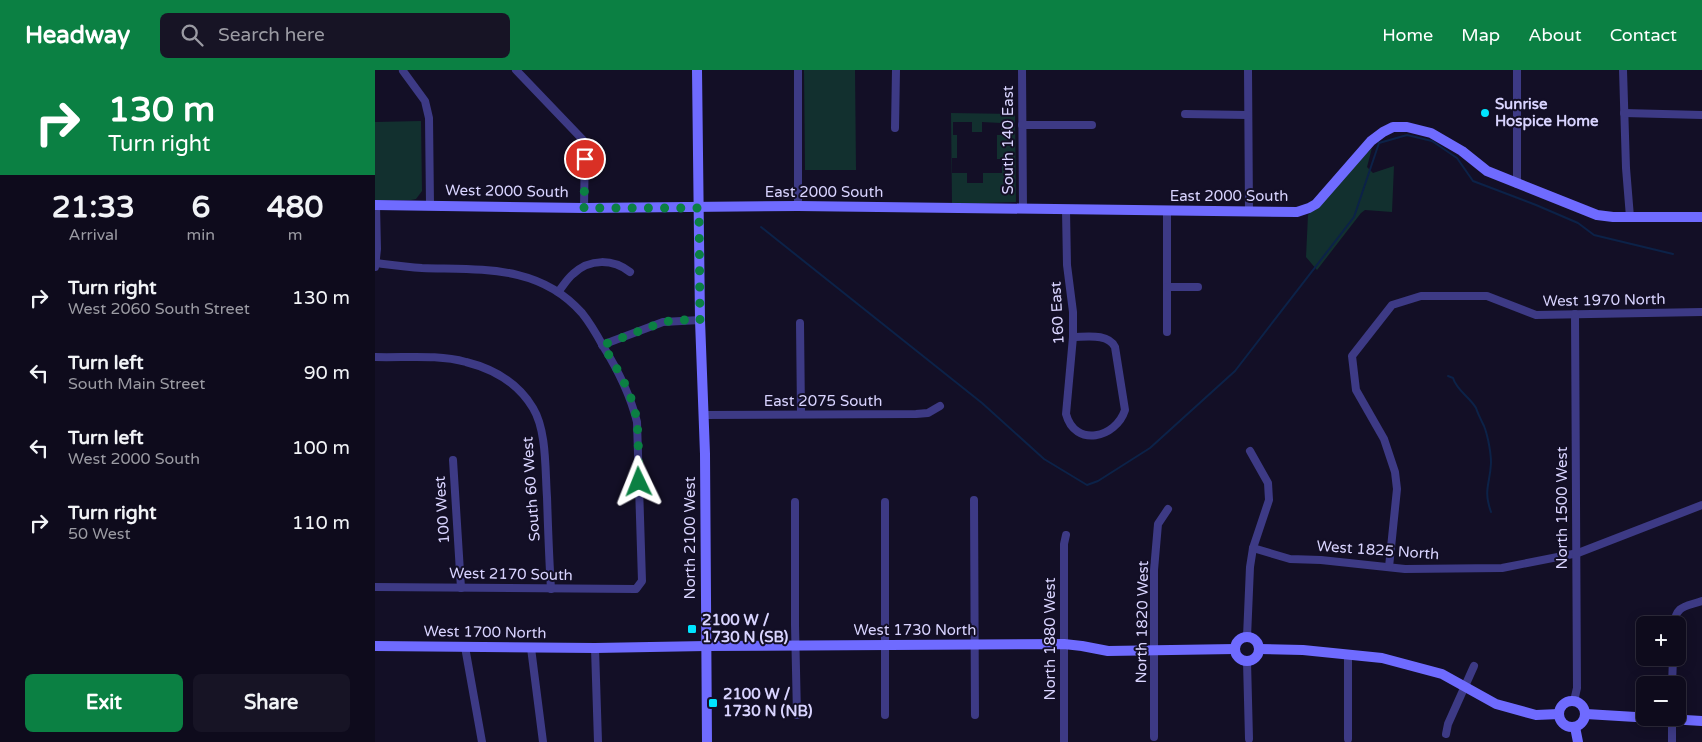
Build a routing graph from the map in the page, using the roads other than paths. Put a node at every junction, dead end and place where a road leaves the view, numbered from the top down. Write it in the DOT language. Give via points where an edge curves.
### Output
graph roads {
  1 [pos="516,70"];
  2 [pos="697,70"];
  3 [pos="798,70"];
  4 [pos="895,70"];
  5 [pos="1021,70"];
  6 [pos="1248,70"];
  7 [pos="1517,70"];
  8 [pos="1623,70"];
  9 [pos="403,71"];
  10 [pos="1623,113"];
  11 [pos="1185,114"];
  12 [pos="1702,114"];
  13 [pos="1248,115"];
  14 [pos="1022,125"];
  15 [pos="1092,125"];
  16 [pos="895,128"];
  17 [pos="1517,184"];
  18 [pos="375,205"];
  19 [pos="430,205"];
  20 [pos="798,206"];
  21 [pos="584,208"];
  22 [pos="699,208"];
  23 [pos="1023,209"];
  24 [pos="1066,210"];
  25 [pos="1167,211"];
  26 [pos="1249,212"];
  27 [pos="1630,217"];
  28 [pos="1702,217"];
  29 [pos="376,265"];
  30 [pos="630,272"];
  31 [pos="1167,287"];
  32 [pos="1198,287"];
  33 [pos="558,292"];
  34 [pos="1702,312"];
  35 [pos="1575,314"];
  36 [pos="700,320"];
  37 [pos="800,323"];
  38 [pos="1167,332"];
  39 [pos="1073,337"];
  40 [pos="603,345"];
  41 [pos="375,357"];
  42 [pos="940,406"];
  43 [pos="801,414"];
  44 [pos="704,415"];
  45 [pos="1249,451"];
  46 [pos="453,460"];
  47 [pos="974,500"];
  48 [pos="795,502"];
  49 [pos="885,502"];
  50 [pos="1702,505"];
  51 [pos="1168,510"];
  52 [pos="1066,536"];
  53 [pos="1253,548"];
  54 [pos="1578,553"];
  55 [pos="1389,567"];
  56 [pos="375,587"];
  57 [pos="461,588"];
  58 [pos="551,589"];
  59 [pos="1702,601"];
  60 [pos="1676,616"];
  61 [pos="1247,637"];
  62 [pos="1064,644"];
  63 [pos="795,645"];
  64 [pos="885,645"];
  65 [pos="975,645"];
  66 [pos="375,646"];
  67 [pos="706,646"];
  68 [pos="465,647"];
  69 [pos="531,648"];
  70 [pos="595,648"];
  71 [pos="1235,649"];
  72 [pos="1259,649"];
  73 [pos="1154,650"];
  74 [pos="1348,655"];
  75 [pos="1247,661"];
  76 [pos="1474,666"];
  77 [pos="1465,687"];
  78 [pos="1574,701"];
  79 [pos="1559,714"];
  80 [pos="1585,714"];
  81 [pos="885,715"];
  82 [pos="975,715"];
  83 [pos="797,716"];
  84 [pos="1636,716"];
  85 [pos="1686,719"];
  86 [pos="1702,721"];
  87 [pos="1672,726"];
  88 [pos="1575,727"];
  89 [pos="1446,734"];
  90 [pos="1154,737"];
  91 [pos="1249,739"];
  92 [pos="1348,739"];
  93 [pos="482,742"];
  94 [pos="543,742"];
  95 [pos="598,742"];
  96 [pos="707,742"];
  97 [pos="1064,742"];
  98 [pos="1578,742"];
  99 [pos="1672,742"];
  1 -- 21 [label="street" via="585,142"];
  2 -- 22 [label="street, North 2100 West"];
  3 -- 20 [label="street"];
  4 -- 16 [label="street"];
  5 -- 14 [label="street, South 140 East"];
  6 -- 13 [label="street"];
  7 -- 17 [label="street"];
  8 -- 10 [label="street"];
  9 -- 19 [label="street" via="425,101 429,118"];
  10 -- 12 [label="street"];
  10 -- 27 [label="street"];
  11 -- 13 [label="street"];
  13 -- 26 [label="street"];
  14 -- 15 [label="street"];
  14 -- 23 [label="street, South 140 East"];
  17 -- 26 [label="street, East 2000 South" via="1487,171 1455,146 1431,133 1400,126 1371,141 1324,196 1309,208 1297,212"];
  17 -- 27 [label="street, East 2000 South" via="1597,215"];
  18 -- 19 [label="street, West 2000 South"];
  18 -- 29 [label="street"];
  19 -- 21 [label="street, West 2000 South"];
  20 -- 22 [label="street, East 2000 South"];
  20 -- 23 [label="street, East 2000 South"];
  21 -- 22 [label="street, West 2000 South"];
  22 -- 36 [label="street, North 2100 West"];
  23 -- 24 [label="street, East 2000 South"];
  24 -- 25 [label="street, East 2000 South"];
  24 -- 39 [label="street, 160 East"];
  25 -- 26 [label="street, East 2000 South"];
  25 -- 31 [label="street"];
  27 -- 28 [label="street, East 2000 South"];
  29 -- 33 [label="street" via="509,272"];
  30 -- 33 [label="street" via="608,262 588,264 572,274"];
  31 -- 32 [label="street"];
  31 -- 38 [label="street"];
  33 -- 40 [label="street" via="582,314"];
  34 -- 35 [label="street, West 1970 North"];
  35 -- 54 [label="street, North 1500 West"];
  35 -- 55 [label="street, West 1970 North" via="1536,315 1487,296 1421,296 1392,305 1353,356 1357,390 1384,439 1395,472 1397,490"];
  36 -- 40 [label="street" via="663,322"];
  36 -- 44 [label="street, North 2100 West"];
  37 -- 43 [label="street"];
  39 -- 39 [label="street, 160 East" via="1104,338 1115,347 1125,410 1119,421 1095,437 1074,428 1066,414"];
  40 -- 58 [label="street, West 2170 South" via="627,388 637,422 642,581 636,589"];
  41 -- 58 [label="street, South 60 West" via="446,358 466,362 506,378 534,409 541,430 546,473"];
  42 -- 43 [label="street, East 2075 South" via="928,413 916,414"];
  43 -- 44 [label="street, East 2075 South"];
  44 -- 67 [label="street, North 2100 West"];
  45 -- 53 [label="street" via="1268,483 1269,500"];
  46 -- 57 [label="street, 100 West"];
  47 -- 65 [label="street"];
  48 -- 63 [label="street"];
  49 -- 64 [label="street"];
  50 -- 54 [label="street, West 1825 North"];
  51 -- 73 [label="street, North 1820 West" via="1158,524 1154,570"];
  52 -- 62 [label="street, North 1880 West"];
  53 -- 55 [label="street, West 1825 North" via="1290,559"];
  53 -- 61 [label="street" via="1249,566"];
  54 -- 55 [label="street, West 1825 North" via="1502,568"];
  54 -- 78 [label="street, North 1500 West" via="1577,688"];
  56 -- 57 [label="street, West 2170 South"];
  57 -- 58 [label="street, West 2170 South"];
  59 -- 60 [label="street" via="1678,610"];
  61 -- 71 [label="street" via="1239,640"];
  61 -- 72 [label="street" via="1256,640"];
  62 -- 65 [label="street, West 1730 North"];
  62 -- 73 [label="street, West 1730 North" via="1108,651"];
  62 -- 97 [label="street, North 1880 West"];
  63 -- 64 [label="street, West 1730 North"];
  63 -- 67 [label="street, West 1730 North"];
  63 -- 83 [label="street"];
  64 -- 65 [label="street, West 1730 North"];
  64 -- 81 [label="street"];
  65 -- 82 [label="street"];
  66 -- 68 [label="street, West 1700 North"];
  67 -- 70 [label="street, West 1730 North"];
  67 -- 96 [label="street, North 2100 West"];
  68 -- 69 [label="street, West 1700 North"];
  68 -- 93 [label="street"];
  69 -- 70 [label="street, West 1700 North"];
  69 -- 94 [label="street"];
  70 -- 95 [label="street"];
  71 -- 73 [label="street, West 1730 North"];
  71 -- 75 [label="street" via="1239,658"];
  72 -- 74 [label="street"];
  72 -- 75 [label="street" via="1256,658"];
  73 -- 90 [label="street, North 1820 West"];
  74 -- 77 [label="street" via="1382,658 1442,674"];
  74 -- 92 [label="street"];
  75 -- 91 [label="street"];
  76 -- 77 [label="street"];
  77 -- 79 [label="street" via="1496,704 1536,715"];
  77 -- 89 [label="street"];
  78 -- 79 [label="street" via="1562,706"];
  78 -- 80 [label="street" via="1582,706"];
  79 -- 88 [label="street" via="1566,726"];
  80 -- 84 [label="street"];
  80 -- 88 [label="street" via="1583,722"];
  85 -- 86 [label="street"];
  87 -- 99 [label="street"];
  88 -- 98 [label="street"];
}
